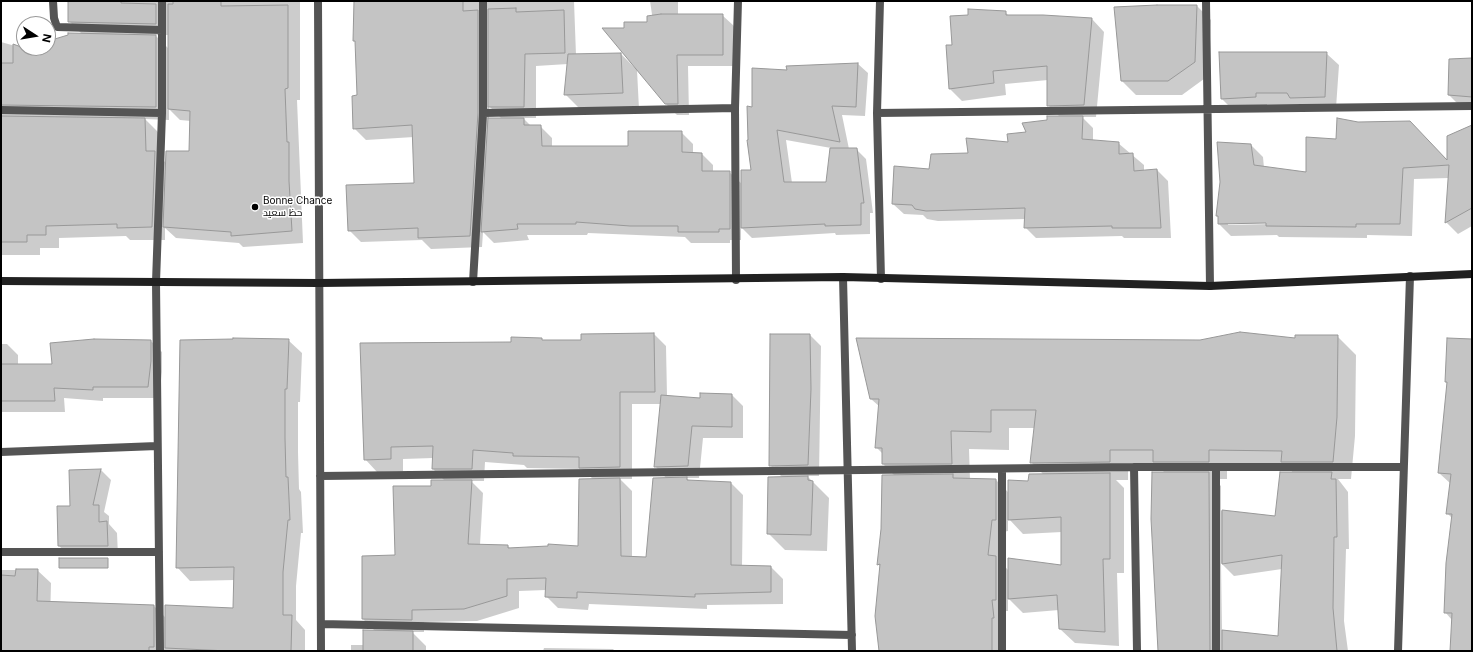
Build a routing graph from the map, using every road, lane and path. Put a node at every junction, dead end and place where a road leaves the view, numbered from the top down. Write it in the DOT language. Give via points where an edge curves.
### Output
graph roads {
  1 [pos="53,1"];
  2 [pos="162,1"];
  3 [pos="318,1"];
  4 [pos="483,1"];
  5 [pos="738,1"];
  6 [pos="880,1"];
  7 [pos="1206,1"];
  8 [pos="162,30"];
  9 [pos="1472,106"];
  10 [pos="735,108"];
  11 [pos="1207,109"];
  12 [pos="1,110"];
  13 [pos="162,113"];
  14 [pos="483,113"];
  15 [pos="877,113"];
  16 [pos="1472,274"];
  17 [pos="1410,276"];
  18 [pos="843,277"];
  19 [pos="881,279"];
  20 [pos="1,280"];
  21 [pos="736,280"];
  22 [pos="156,282"];
  23 [pos="473,282"];
  24 [pos="319,283"];
  25 [pos="1210,286"];
  26 [pos="157,446"];
  27 [pos="1,452"];
  28 [pos="1134,467"];
  29 [pos="1216,467"];
  30 [pos="1403,467"];
  31 [pos="1002,469"];
  32 [pos="849,471"];
  33 [pos="320,476"];
  34 [pos="1,552"];
  35 [pos="158,552"];
  36 [pos="321,624"];
  37 [pos="852,635"];
  38 [pos="160,651"];
  39 [pos="321,651"];
  40 [pos="852,651"];
  41 [pos="1002,651"];
  42 [pos="1137,651"];
  43 [pos="1216,651"];
  44 [pos="1398,651"];
  1 -- 8 [label="street" via="57,27"];
  2 -- 8 [label="street"];
  3 -- 24 [label="street"];
  4 -- 14 [label="street"];
  5 -- 10 [label="street"];
  6 -- 15 [label="street"];
  7 -- 11 [label="street"];
  8 -- 13 [label="street"];
  9 -- 11 [label="street"];
  10 -- 14 [label="street"];
  10 -- 21 [label="street"];
  11 -- 15 [label="street"];
  11 -- 25 [label="street"];
  12 -- 13 [label="street"];
  13 -- 22 [label="street"];
  14 -- 23 [label="street"];
  15 -- 19 [label="street"];
  16 -- 17 [label="street"];
  17 -- 25 [label="street"];
  17 -- 30 [label="street"];
  18 -- 19 [label="street"];
  18 -- 21 [label="street"];
  18 -- 32 [label="street"];
  19 -- 25 [label="street"];
  20 -- 22 [label="street"];
  21 -- 23 [label="street"];
  22 -- 24 [label="street"];
  22 -- 26 [label="street"];
  23 -- 24 [label="street"];
  24 -- 33 [label="street"];
  26 -- 27 [label="street"];
  26 -- 35 [label="street"];
  28 -- 29 [label="street"];
  28 -- 31 [label="street"];
  28 -- 42 [label="street"];
  29 -- 30 [label="street"];
  29 -- 43 [label="street"];
  30 -- 44 [label="street"];
  31 -- 32 [label="street"];
  31 -- 41 [label="street"];
  32 -- 33 [label="street"];
  32 -- 37 [label="street"];
  33 -- 36 [label="street"];
  34 -- 35 [label="street"];
  35 -- 38 [label="street"];
  36 -- 37 [label="street"];
  36 -- 39 [label="street"];
  37 -- 40 [label="street"];
}
